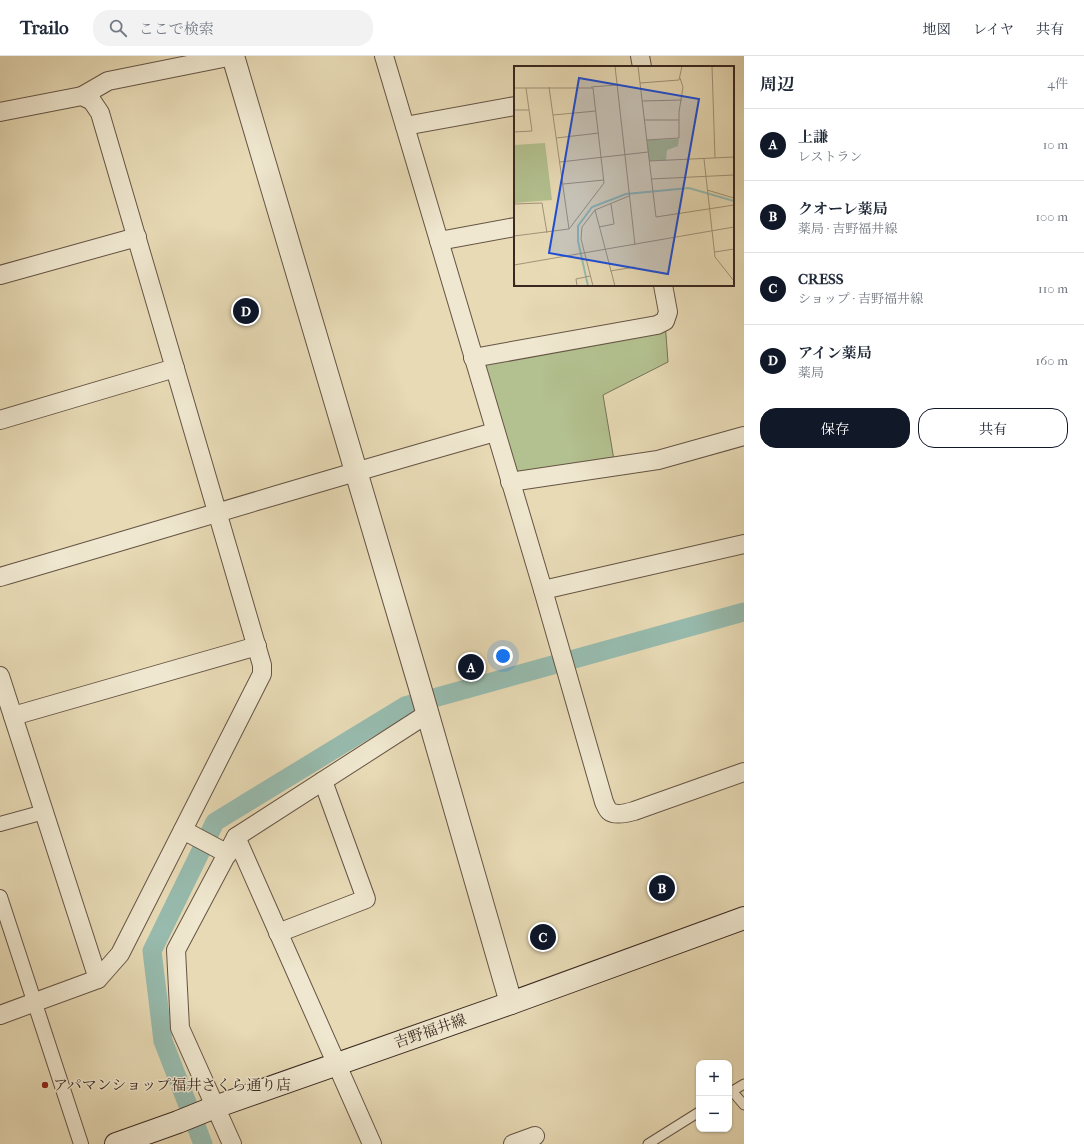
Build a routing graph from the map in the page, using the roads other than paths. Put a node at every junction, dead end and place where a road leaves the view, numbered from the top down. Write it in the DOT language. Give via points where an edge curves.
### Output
graph roads {
  1 [pos="233,56"];
  2 [pos="384,56"];
  3 [pos="640,56"];
  4 [pos="642,66"];
  5 [pos="82,96"];
  6 [pos="514,106"];
  7 [pos="0,112"];
  8 [pos="405,126"];
  9 [pos="514,227"];
  10 [pos="137,237"];
  11 [pos="439,241"];
  12 [pos="0,275"];
  13 [pos="663,286"];
  14 [pos="474,358"];
  15 [pos="175,368"];
  16 [pos="0,420"];
  17 [pos="495,432"];
  18 [pos="744,436"];
  19 [pos="356,471"];
  20 [pos="510,482"];
  21 [pos="218,513"];
  22 [pos="744,544"];
  23 [pos="0,578"];
  24 [pos="543,590"];
  25 [pos="257,646"];
  26 [pos="0,676"];
  27 [pos="427,713"];
  28 [pos="13,716"];
  29 [pos="744,772"];
  30 [pos="323,782"];
  31 [pos="44,812"];
  32 [pos="0,824"];
  33 [pos="183,830"];
  34 [pos="236,837"];
  35 [pos="228,854"];
  36 [pos="0,897"];
  37 [pos="744,918"];
  38 [pos="278,932"];
  39 [pos="98,979"];
  40 [pos="34,1002"];
  41 [pos="511,1003"];
  42 [pos="0,1015"];
  43 [pos="336,1064"];
  44 [pos="744,1084"];
  45 [pos="732,1091"];
  46 [pos="732,1093"];
  47 [pos="744,1105"];
  48 [pos="215,1107"];
  49 [pos="696,1114"];
  50 [pos="535,1136"];
  51 [pos="81,1144"];
  52 [pos="116,1144"];
  53 [pos="232,1144"];
  54 [pos="372,1144"];
  55 [pos="513,1144"];
  56 [pos="648,1144"];
  1 -- 5 [label="street" via="108,80"];
  1 -- 19 [label="street"];
  2 -- 8 [label="street"];
  3 -- 4 [label="street"];
  5 -- 7 [label="street"];
  5 -- 10 [label="street" via="92,101 100,113"];
  6 -- 8 [label="street"];
  8 -- 11 [label="street"];
  9 -- 11 [label="street"];
  10 -- 12 [label="street"];
  10 -- 15 [label="street"];
  11 -- 14 [label="street"];
  13 -- 14 [label="street" via="668,312 665,321"];
  14 -- 17 [label="street"];
  15 -- 16 [label="street"];
  15 -- 21 [label="street"];
  17 -- 19 [label="street"];
  17 -- 20 [label="street"];
  18 -- 20 [label="street" via="658,460"];
  19 -- 21 [label="street"];
  19 -- 27 [label="street"];
  20 -- 24 [label="street"];
  21 -- 23 [label="street"];
  21 -- 25 [label="street"];
  22 -- 24 [label="street"];
  24 -- 29 [label="street" via="604,802 609,811 626,814"];
  25 -- 28 [label="street"];
  25 -- 33 [label="street" via="262,674"];
  26 -- 28 [label="street"];
  27 -- 30 [label="street"];
  27 -- 41 [label="street"];
  28 -- 31 [label="street"];
  30 -- 34 [label="street"];
  30 -- 38 [label="street" via="366,899"];
  31 -- 32 [label="street"];
  31 -- 39 [label="street"];
  33 -- 35 [label="street"];
  33 -- 39 [label="street" via="120,954"];
  34 -- 35 [label="street"];
  34 -- 38 [label="street"];
  35 -- 48 [label="street" via="176,950 180,1028"];
  36 -- 40 [label="street"];
  37 -- 41 [label="street, 吉野福井線"];
  38 -- 43 [label="street"];
  39 -- 40 [label="street"];
  40 -- 42 [label="street"];
  40 -- 51 [label="street"];
  41 -- 43 [label="street, 吉野福井線"];
  43 -- 48 [label="street, 吉野福井線"];
  43 -- 54 [label="street"];
  44 -- 45 [label="lane"];
  46 -- 47 [label="lane"];
  48 -- 52 [label="street, 吉野福井線"];
  48 -- 53 [label="street"];
  49 -- 56 [label="lane"];
  50 -- 55 [label="street"];
}
